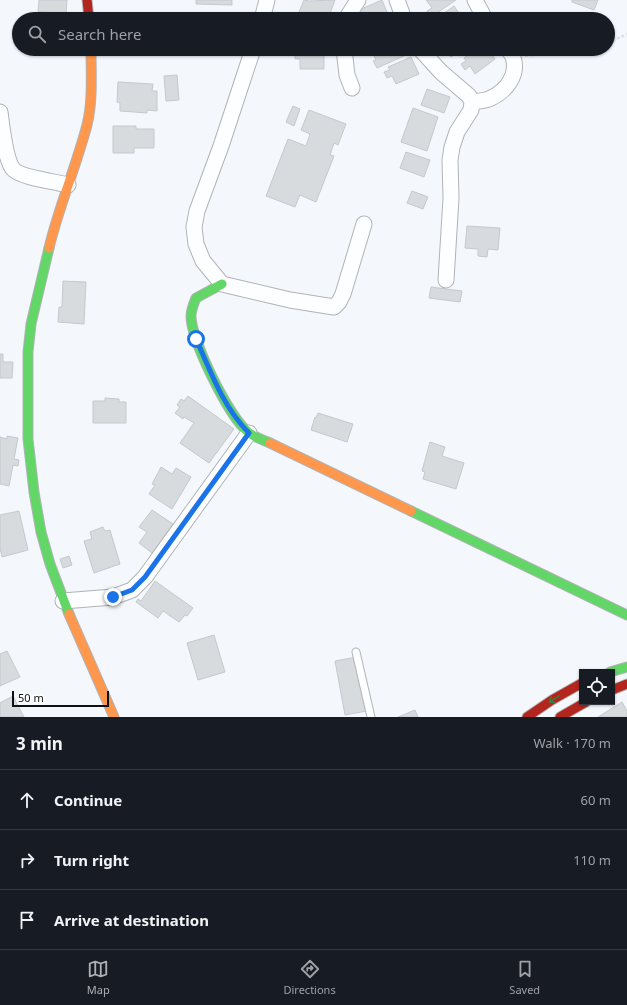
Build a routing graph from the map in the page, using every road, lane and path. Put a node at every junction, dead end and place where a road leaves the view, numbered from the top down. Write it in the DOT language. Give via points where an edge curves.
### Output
graph roads {
  1 [pos="87,0"];
  2 [pos="268,0"];
  3 [pos="358,0"];
  4 [pos="397,0"];
  5 [pos="475,0"];
  6 [pos="88,12"];
  7 [pos="264,12"];
  8 [pos="350,12"];
  9 [pos="401,12"];
  10 [pos="481,12"];
  11 [pos="627,34"];
  12 [pos="615,40"];
  13 [pos="91,56"];
  14 [pos="251,56"];
  15 [pos="345,56"];
  16 [pos="426,56"];
  17 [pos="511,56"];
  18 [pos="352,88"];
  19 [pos="472,102"];
  20 [pos="0,112"];
  21 [pos="68,185"];
  22 [pos="364,224"];
  23 [pos="446,280"];
  24 [pos="222,284"];
  25 [pos="249,433"];
  26 [pos="63,601"];
  27 [pos="627,615"];
  28 [pos="356,652"];
  29 [pos="627,667"];
  30 [pos="615,671"];
  31 [pos="627,684"];
  32 [pos="579,685"];
  33 [pos="615,689"];
  34 [pos="581,705"];
  35 [pos="114,717"];
  36 [pos="371,717"];
  37 [pos="527,717"];
  38 [pos="560,717"];
  1 -- 6 [label="main road"];
  2 -- 7 [label="street"];
  3 -- 8 [label="street"];
  4 -- 9 [label="street"];
  5 -- 10 [label="street"];
  11 -- 12 [label="path"];
  13 -- 21 [label="main road" via="91,91 87,124"];
  14 -- 24 [label="street" via="197,211 194,228 196,244 204,261"];
  15 -- 18 [label="street" via="347,75"];
  16 -- 19 [label="street" via="469,96"];
  17 -- 19 [label="street" via="514,70 506,88 490,99"];
  19 -- 23 [label="street" via="471,110 457,132 450,160 451,198"];
  20 -- 21 [label="street" via="9,161 14,170 23,175"];
  21 -- 26 [label="main road" via="55,224 31,324 27,377 28,439 34,492 41,532"];
  22 -- 24 [label="street" via="343,294 334,307"];
  24 -- 25 [label="main road" via="196,298 190,315 196,339 224,401 237,421"];
  25 -- 26 [label="street" via="150,571 132,590 113,597"];
  25 -- 27 [label="main road"];
  26 -- 35 [label="main road"];
  28 -- 36 [label="lane"];
  29 -- 30 [label="main road"];
  31 -- 33 [label="main road"];
  32 -- 37 [label="main road, one-way"];
  34 -- 38 [label="main road"];
}
